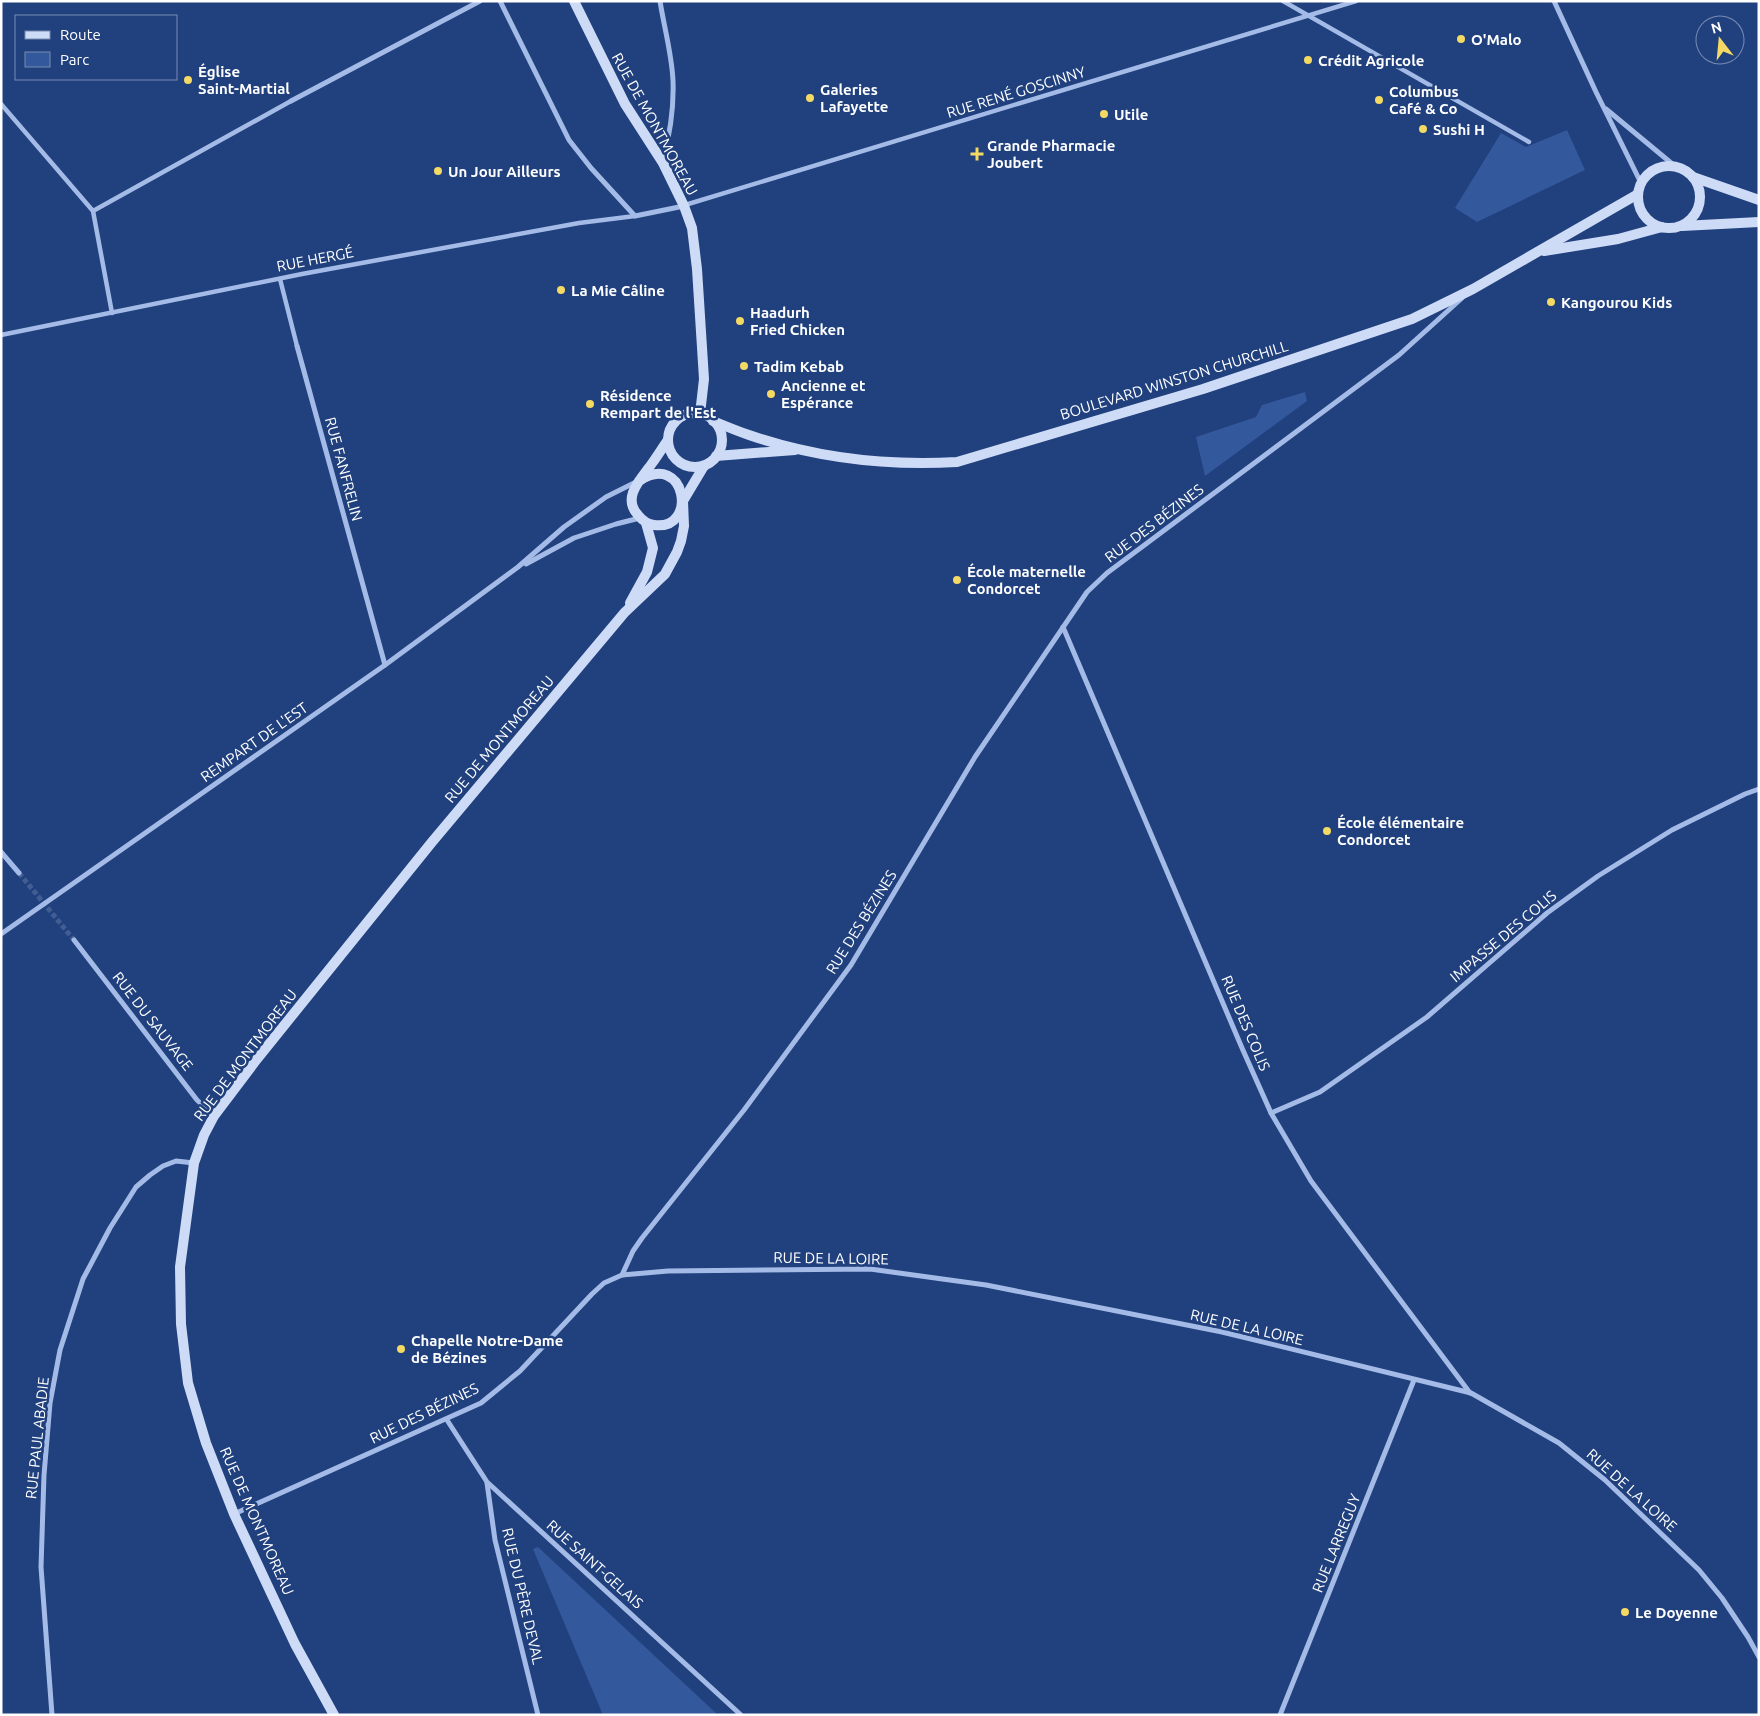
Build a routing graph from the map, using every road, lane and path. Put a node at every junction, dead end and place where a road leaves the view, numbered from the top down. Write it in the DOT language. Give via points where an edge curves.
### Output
graph roads {
  1 [pos="480,1"];
  2 [pos="500,1"];
  3 [pos="574,1"];
  4 [pos="660,1"];
  5 [pos="1283,1"];
  6 [pos="1356,1"];
  7 [pos="1554,1"];
  8 [pos="1307,16"];
  9 [pos="290,101"];
  10 [pos="1,104"];
  11 [pos="1604,107"];
  12 [pos="1529,142"];
  13 [pos="663,163"];
  14 [pos="1676,167"];
  15 [pos="1693,177"];
  16 [pos="1641,183"];
  17 [pos="1638,194"];
  18 [pos="1759,200"];
  19 [pos="684,206"];
  20 [pos="93,211"];
  21 [pos="636,216"];
  22 [pos="1759,222"];
  23 [pos="1681,226"];
  24 [pos="1662,227"];
  25 [pos="1538,252"];
  26 [pos="280,279"];
  27 [pos="1473,289"];
  28 [pos="112,313"];
  29 [pos="1,336"];
  30 [pos="297,346"];
  31 [pos="700,414"];
  32 [pos="713,421"];
  33 [pos="668,440"];
  34 [pos="801,450"];
  35 [pos="716,456"];
  36 [pos="704,466"];
  37 [pos="639,481"];
  38 [pos="683,501"];
  39 [pos="643,521"];
  40 [pos="518,567"];
  41 [pos="625,612"];
  42 [pos="1063,627"];
  43 [pos="385,665"];
  44 [pos="1759,789"];
  45 [pos="1,852"];
  46 [pos="19,873"];
  47 [pos="1,934"];
  48 [pos="74,940"];
  49 [pos="1271,1112"];
  50 [pos="214,1116"];
  51 [pos="194,1163"];
  52 [pos="622,1275"];
  53 [pos="1414,1380"];
  54 [pos="1471,1393"];
  55 [pos="447,1420"];
  56 [pos="487,1482"];
  57 [pos="234,1514"];
  58 [pos="1759,1657"];
  59 [pos="52,1715"];
  60 [pos="334,1715"];
  61 [pos="538,1715"];
  62 [pos="741,1715"];
  63 [pos="1280,1715"];
  1 -- 9 [label="street"];
  2 -- 21 [label="street" via="569,140"];
  3 -- 13 [label="main road, RUE DE MONTMOREAU" via="625,104"];
  4 -- 13 [label="street" via="673,79 670,134"];
  5 -- 8 [label="street"];
  6 -- 8 [label="street, RUE RENÉ GOSCINNY"];
  7 -- 11 [label="street"];
  8 -- 12 [label="street"];
  8 -- 19 [label="street, RUE RENÉ GOSCINNY"];
  9 -- 20 [label="street"];
  10 -- 20 [label="street"];
  11 -- 14 [label="street"];
  11 -- 16 [label="street"];
  13 -- 19 [label="main road, RUE DE MONTMOREAU"];
  14 -- 15 [label="main road"];
  14 -- 16 [label="main road" via="1656,169"];
  15 -- 18 [label="main road"];
  15 -- 23 [label="main road" via="1700,195 1699,205 1696,214"];
  16 -- 17 [label="main road"];
  17 -- 24 [label="main road" via="1638,203 1646,219"];
  17 -- 25 [label="main road, BOULEVARD WINSTON CHURCHILL"];
  19 -- 21 [label="street"];
  19 -- 31 [label="main road, RUE DE MONTMOREAU" via="692,228 697,269 704,378"];
  20 -- 28 [label="street"];
  21 -- 26 [label="street, RUE HERGÉ" via="579,223"];
  22 -- 23 [label="main road"];
  23 -- 24 [label="main road"];
  24 -- 25 [label="main road, BOULEVARD WINSTON CHURCHILL" via="1618,239"];
  25 -- 27 [label="main road, BOULEVARD WINSTON CHURCHILL"];
  26 -- 28 [label="street, RUE HERGÉ"];
  26 -- 30 [label="street, RUE FANFRELIN"];
  27 -- 34 [label="main road, BOULEVARD WINSTON CHURCHILL" via="1412,318 1334,346 957,462 876,462"];
  27 -- 42 [label="street, RUE DES BÉZINES" via="1399,355 1107,573 1087,592"];
  28 -- 29 [label="street, RUE HERGÉ"];
  30 -- 43 [label="street, RUE FANFRELIN"];
  31 -- 32 [label="main road"];
  31 -- 33 [label="main road" via="678,419 672,425"];
  32 -- 34 [label="main road, BOULEVARD WINSTON CHURCHILL"];
  32 -- 35 [label="main road" via="722,436"];
  33 -- 36 [label="main road" via="669,448 679,462 686,466"];
  33 -- 37 [label="main road"];
  34 -- 35 [label="main road, BOULEVARD WINSTON CHURCHILL"];
  35 -- 36 [label="main road"];
  36 -- 38 [label="main road"];
  37 -- 38 [label="main road" via="647,476 664,474 678,484"];
  37 -- 39 [label="main road" via="634,488 632,504 634,512"];
  37 -- 40 [label="street, REMPART DE L'EST" via="606,497 564,527"];
  38 -- 39 [label="main road" via="681,509 670,522 654,525"];
  38 -- 41 [label="main road, RUE DE MONTMOREAU" via="684,526 677,552 664,574"];
  39 -- 40 [label="street, REMPART DE L'EST" via="616,524 574,538"];
  39 -- 41 [label="main road, RUE DE MONTMOREAU" via="653,548 647,572"];
  40 -- 43 [label="street, REMPART DE L'EST"];
  41 -- 50 [label="main road, RUE DE MONTMOREAU" via="432,842 256,1059"];
  42 -- 49 [label="street, RUE DES COLIS"];
  42 -- 52 [label="street, RUE DES BÉZINES" via="975,757 851,965 744,1110 642,1238"];
  43 -- 47 [label="street, REMPART DE L'EST"];
  44 -- 49 [label="street, IMPASSE DES COLIS" via="1672,830 1598,876 1548,913 1427,1017 1320,1092"];
  45 -- 46 [label="street"];
  48 -- 50 [label="street, RUE DU SAUVAGE" via="197,1100"];
  49 -- 54 [label="street, RUE DES COLIS" via="1311,1181"];
  50 -- 51 [label="main road, RUE DE MONTMOREAU"];
  51 -- 57 [label="main road, RUE DE MONTMOREAU" via="180,1267 181,1324 188,1384 206,1443"];
  51 -- 59 [label="street, RUE PAUL ABADIE" via="176,1161 163,1166 136,1187 83,1279 60,1350 49,1412 42,1558"];
  52 -- 53 [label="street, RUE DE LA LOIRE" via="870,1269 986,1285 1222,1332"];
  52 -- 55 [label="street, RUE DES BÉZINES" via="604,1283 520,1370 481,1403"];
  53 -- 54 [label="street, RUE DE LA LOIRE"];
  53 -- 63 [label="street, RUE LARREGUY"];
  54 -- 58 [label="street, RUE DE LA LOIRE" via="1559,1443 1605,1480 1699,1570 1722,1598"];
  55 -- 56 [label="street, RUE SAINT-GELAIS"];
  55 -- 57 [label="street, RUE DES BÉZINES"];
  56 -- 61 [label="street, RUE DU PÈRE DEVAL" via="495,1540"];
  56 -- 62 [label="street, RUE SAINT-GELAIS"];
  57 -- 60 [label="main road, RUE DE MONTMOREAU" via="295,1644"];
}
